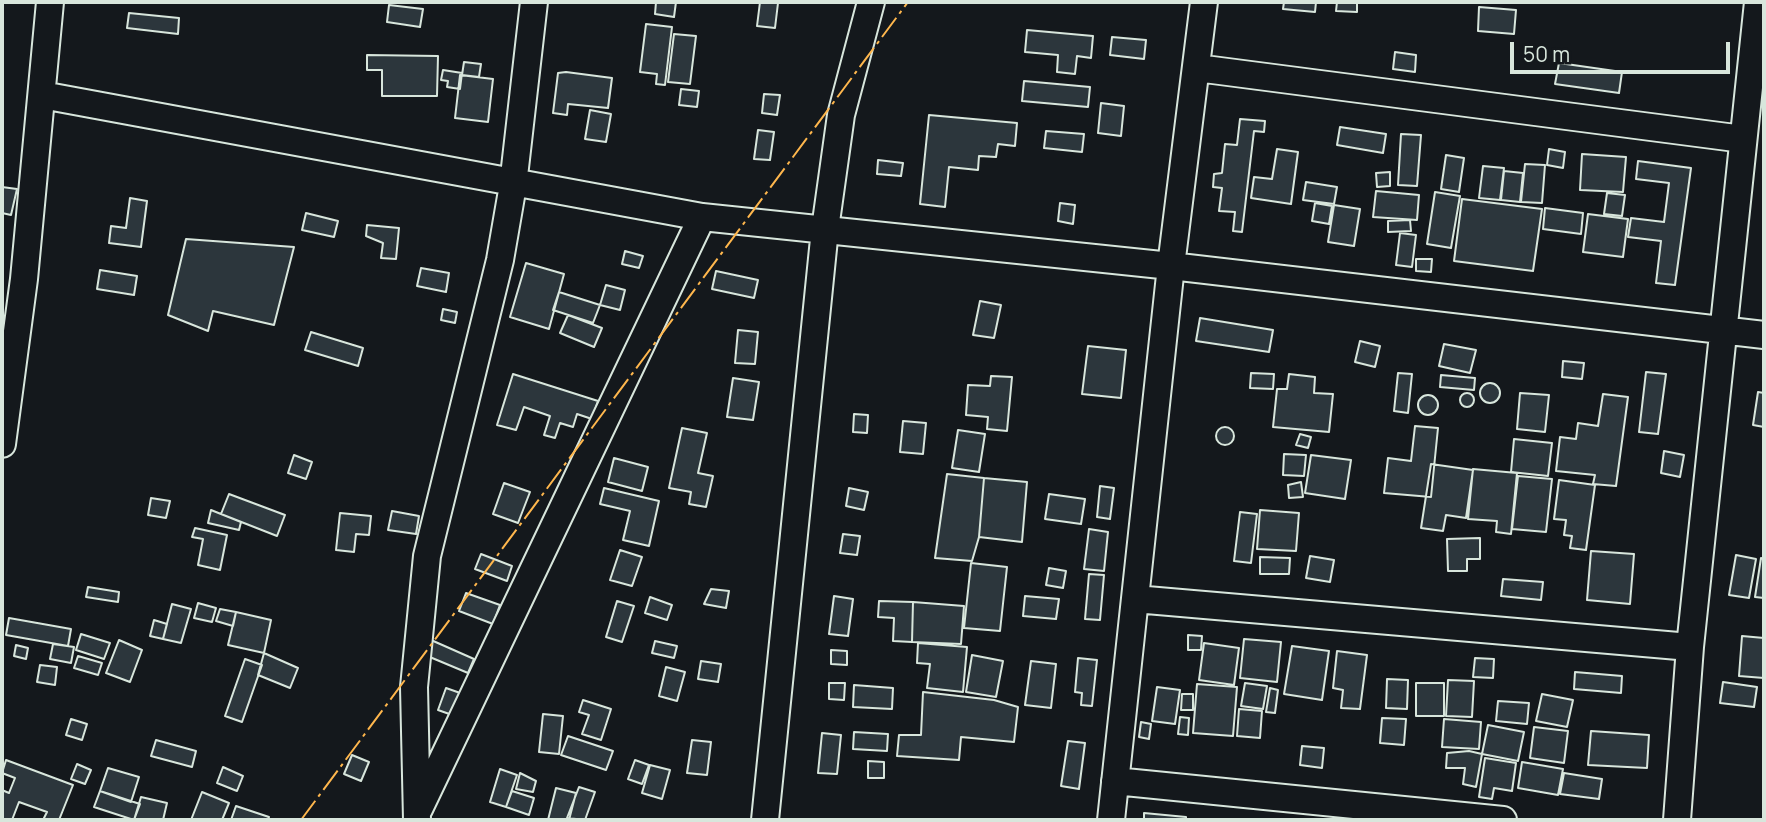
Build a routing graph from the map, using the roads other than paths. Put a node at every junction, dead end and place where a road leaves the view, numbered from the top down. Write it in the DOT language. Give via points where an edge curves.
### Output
graph roads {
  1 [pos="50,2"];
  2 [pos="534,2"];
  3 [pos="871,2"];
  4 [pos="1205,2"];
  5 [pos="1758,2"];
  6 [pos="1197,68"];
  7 [pos="42,95"];
  8 [pos="1743,139"];
  9 [pos="513,185"];
  10 [pos="702,217"];
  11 [pos="825,229"];
  12 [pos="1171,267"];
  13 [pos="1723,330"];
  14 [pos="1764,335"];
  15 [pos="2,444"];
  16 [pos="1135,599"];
  17 [pos="1690,647"];
  18 [pos="1115,781"];
  19 [pos="417,817"];
  20 [pos="765,820"];
  21 [pos="1111,820"];
  22 [pos="1503,820"];
  23 [pos="1677,820"];
  1 -- 7 [label="street"];
  2 -- 9 [label="street"];
  3 -- 11 [label="street" via="841,115"];
  4 -- 6 [label="street"];
  5 -- 8 [label="street"];
  6 -- 8 [label="street"];
  6 -- 12 [label="street"];
  7 -- 9 [label="street"];
  7 -- 15 [label="street"];
  8 -- 13 [label="street"];
  9 -- 10 [label="street"];
  9 -- 19 [label="street" via="486,327 427,556 414,687"];
  10 -- 11 [label="street"];
  10 -- 19 [label="street"];
  11 -- 12 [label="street"];
  11 -- 20 [label="street"];
  12 -- 13 [label="street"];
  12 -- 16 [label="street"];
  13 -- 14 [label="street"];
  13 -- 17 [label="street"];
  16 -- 17 [label="street"];
  16 -- 18 [label="street"];
  17 -- 23 [label="street"];
  18 -- 21 [label="street"];
  18 -- 22 [label="street"];
}
